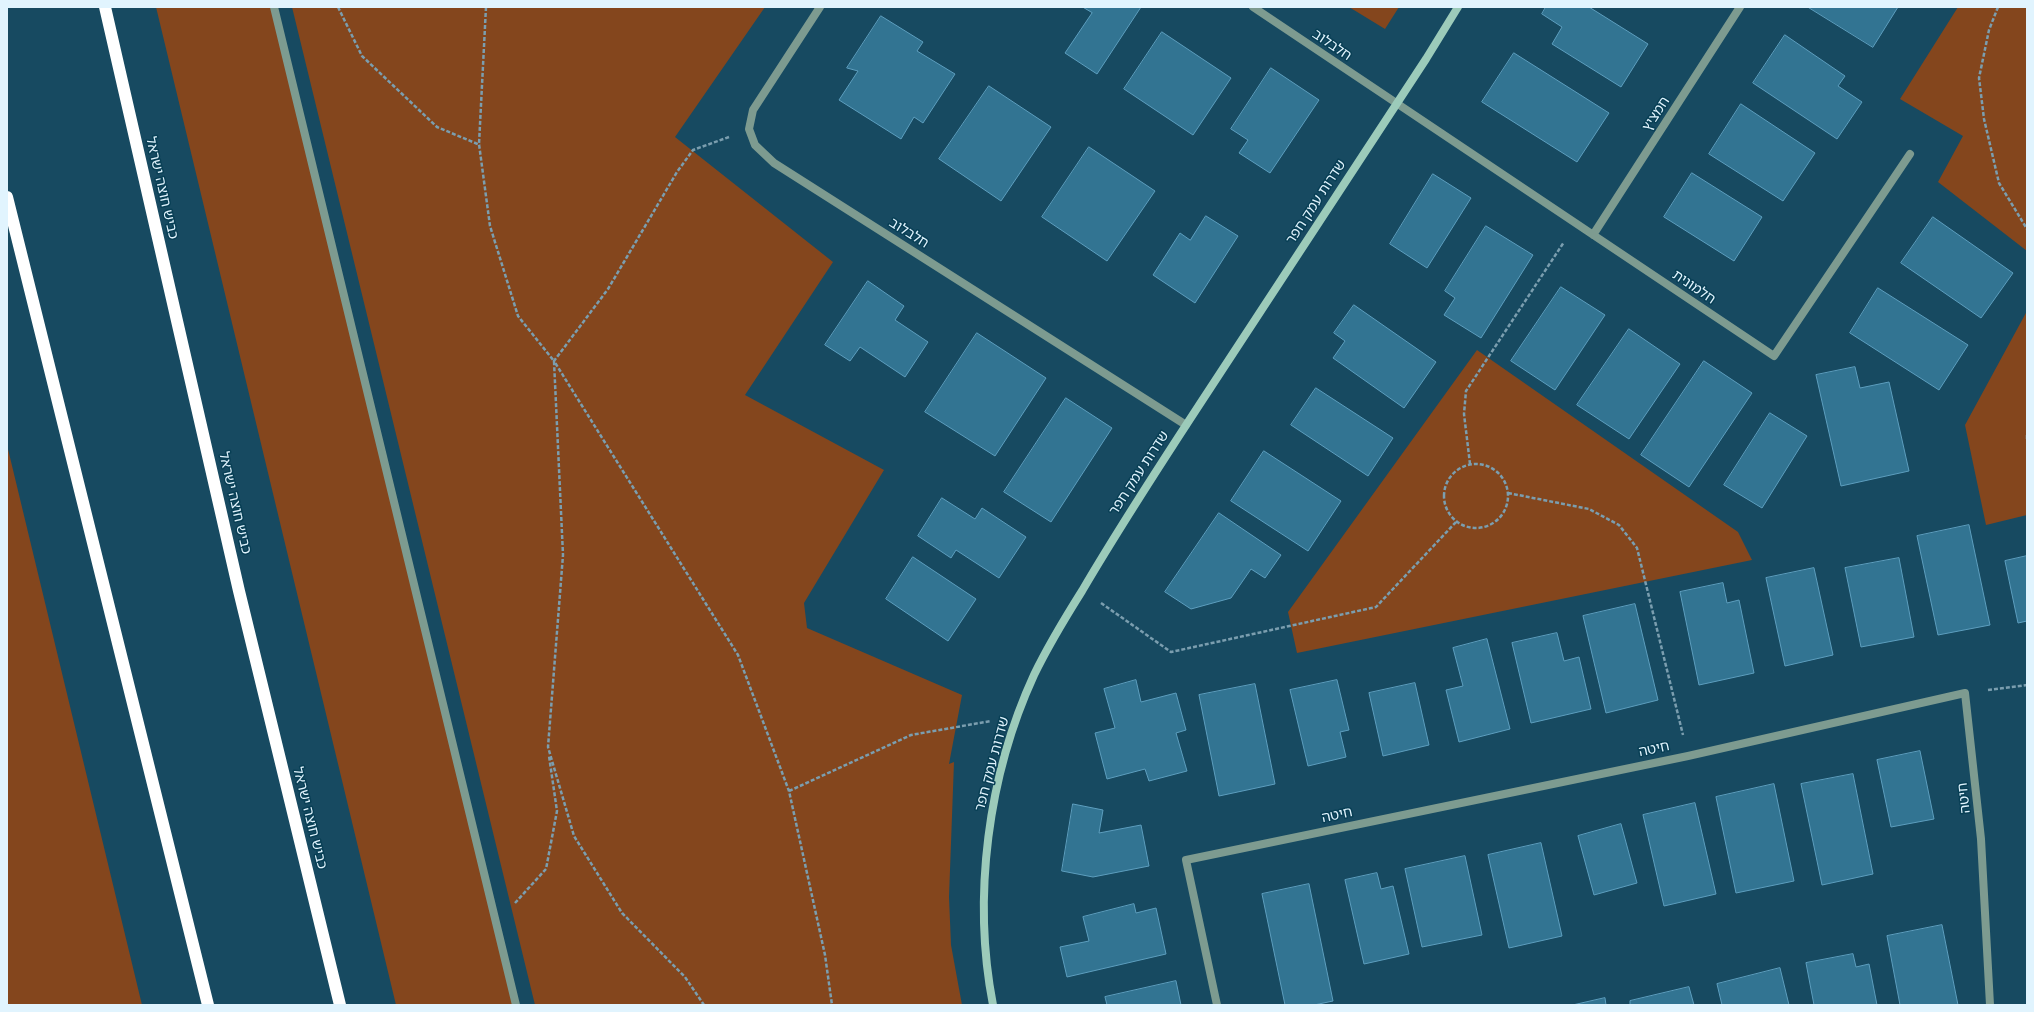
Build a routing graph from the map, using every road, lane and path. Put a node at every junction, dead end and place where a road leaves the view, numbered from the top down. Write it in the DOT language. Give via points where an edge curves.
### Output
graph roads {
  1 [pos="105,7"];
  2 [pos="274,7"];
  3 [pos="338,7"];
  4 [pos="486,7"];
  5 [pos="820,7"];
  6 [pos="1252,7"];
  7 [pos="1458,7"];
  8 [pos="1740,7"];
  9 [pos="1998,7"];
  10 [pos="1396,104"];
  11 [pos="749,128"];
  12 [pos="480,145"];
  13 [pos="1910,154"];
  14 [pos="7,197"];
  15 [pos="1576,224"];
  16 [pos="2027,229"];
  17 [pos="1593,235"];
  18 [pos="554,361"];
  19 [pos="1186,425"];
  20 [pos="2027,435"];
  21 [pos="2027,440"];
  22 [pos="1470,464"];
  23 [pos="1508,493"];
  24 [pos="1456,522"];
  25 [pos="1082,590"];
  26 [pos="2027,685"];
  27 [pos="1965,693"];
  28 [pos="1018,716"];
  29 [pos="548,747"];
  30 [pos="1688,756"];
  31 [pos="789,791"];
  32 [pos="496,924"];
  33 [pos="208,1005"];
  34 [pos="340,1005"];
  35 [pos="516,1005"];
  36 [pos="704,1005"];
  37 [pos="832,1005"];
  38 [pos="993,1005"];
  39 [pos="1217,1005"];
  40 [pos="1990,1005"];
  1 -- 34 [label="highway, כביש חוצה ישראל" via="239,591"];
  2 -- 32 [label="street"];
  3 -- 12 [label="path" via="362,56 438,127"];
  4 -- 12 [label="path"];
  5 -- 11 [label="street" via="753,110"];
  6 -- 10 [label="street, חלבלוב"];
  7 -- 10 [label="street, שדרות עמק חפר"];
  8 -- 17 [label="street, חמציץ"];
  9 -- 16 [label="path" via="1989,30 1979,78 1984,119 1999,183"];
  10 -- 15 [label="street, חלמונית"];
  10 -- 19 [label="street, שדרות עמק חפר"];
  11 -- 18 [label="path" via="694,150 677,172 608,289"];
  11 -- 19 [label="street, חלבלוב" via="755,145 774,163"];
  12 -- 18 [label="path" via="490,226 518,316"];
  13 -- 17 [label="street, חלמונית" via="1774,356"];
  14 -- 33 [label="highway"];
  15 -- 17 [label="street, חלמונית"];
  15 -- 22 [label="path" via="1466,391 1464,414"];
  18 -- 29 [label="path" via="563,555"];
  18 -- 31 [label="path" via="738,654"];
  19 -- 25 [label="street, שדרות עמק חפר"];
  20 -- 21 [label="path"];
  22 -- 23 [label="path" via="1481,464 1500,474 1506,483"];
  22 -- 24 [label="path" via="1460,467 1451,474 1443,494 1448,514"];
  23 -- 24 [label="path" via="1503,514 1496,522 1476,529"];
  23 -- 30 [label="path" via="1589,509 1619,525 1637,548"];
  24 -- 25 [label="path" via="1376,607 1171,652"];
  25 -- 28 [label="street, שדרות עמק חפר" via="1034,675"];
  26 -- 27 [label="path"];
  27 -- 30 [label="street, חיטה"];
  27 -- 40 [label="street, חיטה" via="1981,839"];
  28 -- 31 [label="path" via="911,735"];
  28 -- 38 [label="street, שדרות עמק חפר" via="1002,767 991,816 984,871 984,927"];
  29 -- 32 [label="path" via="557,812 546,869"];
  29 -- 36 [label="path" via="574,836 622,912 686,977"];
  30 -- 39 [label="street, חיטה" via="1186,860"];
  31 -- 37 [label="path" via="825,955"];
  32 -- 35 [label="street"];
}
